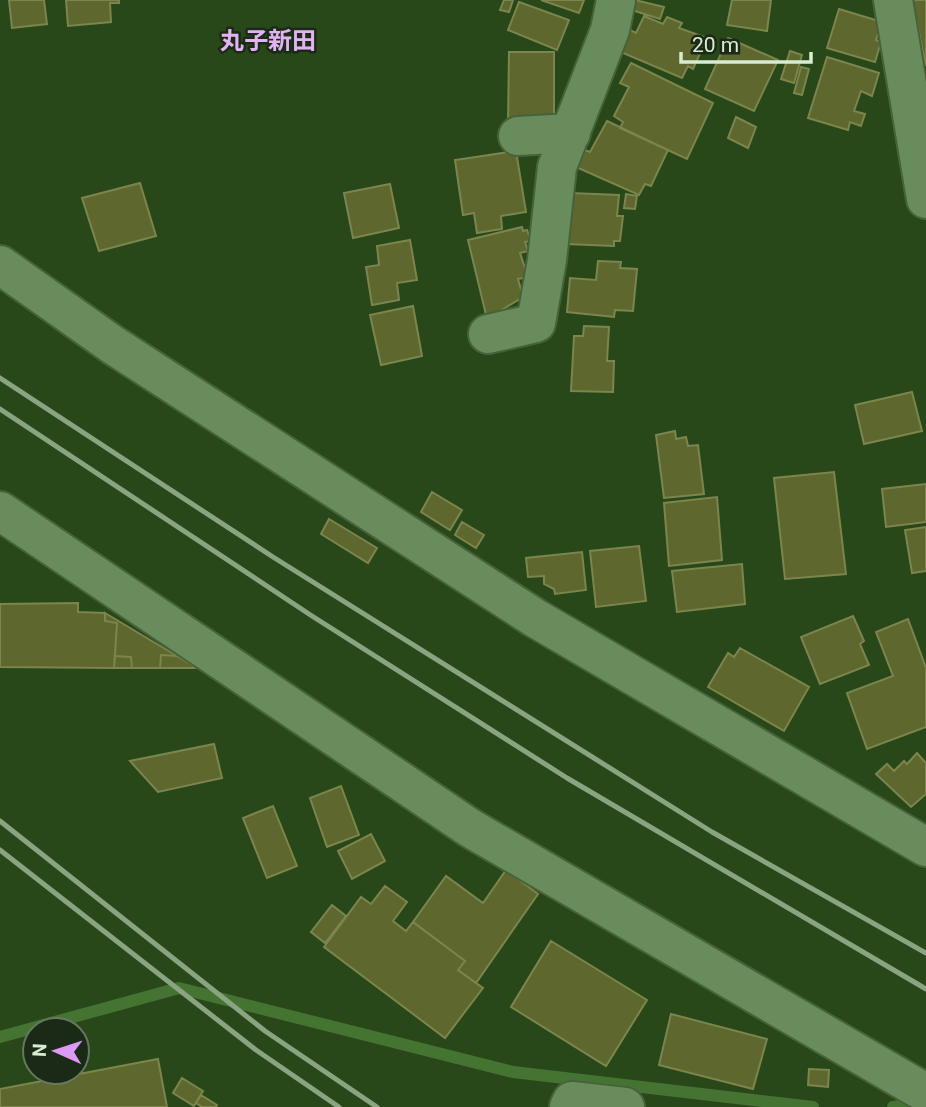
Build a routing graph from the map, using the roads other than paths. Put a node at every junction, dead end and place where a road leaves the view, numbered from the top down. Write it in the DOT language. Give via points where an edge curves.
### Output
graph roads {
  1 [pos="616,0"];
  2 [pos="893,0"];
  3 [pos="571,132"];
  4 [pos="518,136"];
  5 [pos="926,199"];
  6 [pos="0,265"];
  7 [pos="488,334"];
  8 [pos="0,511"];
  9 [pos="926,846"];
  10 [pos="926,1093"];
  11 [pos="569,1107"];
  12 [pos="625,1107"];
  1 -- 3 [label="street" via="610,30"];
  2 -- 5 [label="street"];
  3 -- 4 [label="street"];
  3 -- 7 [label="street" via="557,167 536,323"];
  6 -- 9 [label="street" via="113,345 535,618"];
  8 -- 10 [label="street" via="470,828"];
  11 -- 12 [label="street" via="572,1101"];
}
